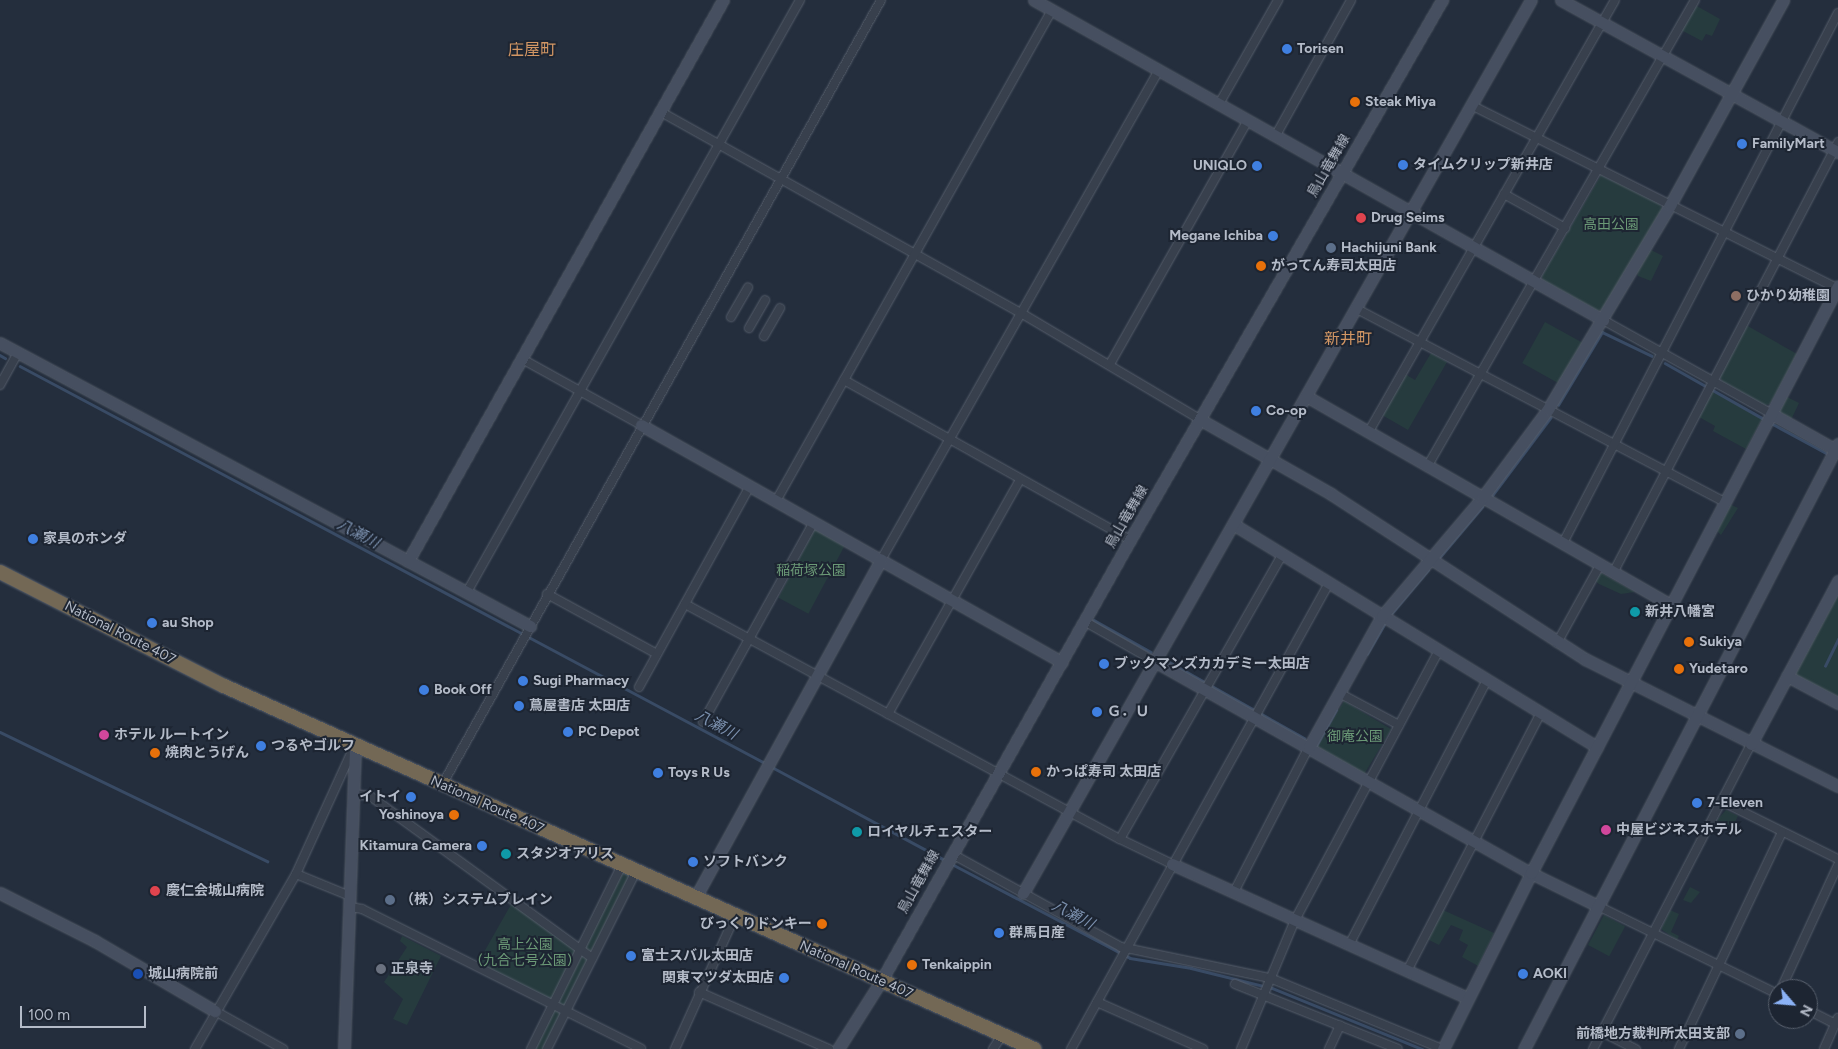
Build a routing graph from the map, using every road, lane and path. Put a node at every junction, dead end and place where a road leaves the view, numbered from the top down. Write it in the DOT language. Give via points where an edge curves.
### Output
graph roads {
  1 [pos="723,0"];
  2 [pos="800,0"];
  3 [pos="881,0"];
  4 [pos="1034,0"];
  5 [pos="1278,0"];
  6 [pos="1351,0"];
  7 [pos="1442,0"];
  8 [pos="1531,0"];
  9 [pos="1561,0"];
  10 [pos="1615,0"];
  11 [pos="1695,0"];
  12 [pos="1783,0"];
  13 [pos="1052,10"];
  14 [pos="1838,13"];
  15 [pos="1602,22"];
  16 [pos="1663,56"];
  17 [pos="1159,70"];
  18 [pos="1733,94"];
  19 [pos="1219,104"];
  20 [pos="1471,105"];
  21 [pos="661,112"];
  22 [pos="1248,120"];
  23 [pos="1782,121"];
  24 [pos="1276,135"];
  25 [pos="1536,137"];
  26 [pos="718,143"];
  27 [pos="1837,148"];
  28 [pos="1598,169"];
  29 [pos="1341,173"];
  30 [pos="780,178"];
  31 [pos="1504,194"];
  32 [pos="1670,205"];
  33 [pos="1411,212"];
  34 [pos="1565,228"];
  35 [pos="1725,231"];
  36 [pos="1474,248"];
  37 [pos="914,255"];
  38 [pos="1777,258"];
  39 [pos="1534,282"];
  40 [pos="748,287"];
  41 [pos="1838,287"];
  42 [pos="765,300"];
  43 [pos="780,308"];
  44 [pos="1355,308"];
  45 [pos="1021,313"];
  46 [pos="731,317"];
  47 [pos="1603,320"];
  48 [pos="749,328"];
  49 [pos="764,336"];
  50 [pos="1420,342"];
  51 [pos="0,343"];
  52 [pos="18,353"];
  53 [pos="1661,353"];
  54 [pos="522,359"];
  55 [pos="1110,364"];
  56 [pos="1481,374"];
  57 [pos="844,380"];
  58 [pos="1713,381"];
  59 [pos="0,386"];
  60 [pos="579,392"];
  61 [pos="1306,396"];
  62 [pos="1548,410"];
  63 [pos="1772,414"];
  64 [pos="1201,420"];
  65 [pos="641,425"];
  66 [pos="1368,432"];
  67 [pos="948,440"];
  68 [pos="1614,444"];
  69 [pos="1837,448"];
  70 [pos="1270,459"];
  71 [pos="1428,467"];
  72 [pos="1667,471"];
  73 [pos="1020,480"];
  74 [pos="750,486"];
  75 [pos="1482,498"];
  76 [pos="776,500"];
  77 [pos="1725,502"];
  78 [pos="814,522"];
  79 [pos="1233,524"];
  80 [pos="1130,540"];
  81 [pos="1563,543"];
  82 [pos="1282,555"];
  83 [pos="881,560"];
  84 [pos="1430,560"];
  85 [pos="408,561"];
  86 [pos="1600,565"];
  87 [pos="0,572"];
  88 [pos="1613,573"];
  89 [pos="1838,581"];
  90 [pos="1329,583"];
  91 [pos="467,592"];
  92 [pos="548,594"];
  93 [pos="952,600"];
  94 [pos="685,604"];
  95 [pos="1672,606"];
  96 [pos="1382,616"];
  97 [pos="1084,621"];
  98 [pos="527,632"];
  99 [pos="748,639"];
  100 [pos="1557,643"];
  101 [pos="1439,650"];
  102 [pos="657,654"];
  103 [pos="1154,661"];
  104 [pos="1062,662"];
  105 [pos="1787,676"];
  106 [pos="816,677"];
  107 [pos="1487,680"];
  108 [pos="1631,682"];
  109 [pos="639,687"];
  110 [pos="1204,690"];
  111 [pos="1339,693"];
  112 [pos="1838,703"];
  113 [pos="1541,713"];
  114 [pos="888,714"];
  115 [pos="1254,716"];
  116 [pos="1696,716"];
  117 [pos="703,722"];
  118 [pos="1398,726"];
  119 [pos="1750,744"];
  120 [pos="355,746"];
  121 [pos="1309,747"];
  122 [pos="1597,747"];
  123 [pos="998,773"];
  124 [pos="1369,781"];
  125 [pos="336,782"];
  126 [pos="442,785"];
  127 [pos="1838,786"];
  128 [pos="354,792"];
  129 [pos="1721,801"];
  130 [pos="1420,809"];
  131 [pos="1069,811"];
  132 [pos="1782,832"];
  133 [pos="1120,839"];
  134 [pos="1475,840"];
  135 [pos="949,859"];
  136 [pos="1838,859"];
  137 [pos="1172,864"];
  138 [pos="622,865"];
  139 [pos="1838,865"];
  140 [pos="636,871"];
  141 [pos="1531,873"];
  142 [pos="296,874"];
  143 [pos="1023,892"];
  144 [pos="1234,892"];
  145 [pos="0,893"];
  146 [pos="695,898"];
  147 [pos="350,902"];
  148 [pos="1598,906"];
  149 [pos="735,916"];
  150 [pos="1295,920"];
  151 [pos="1653,933"];
  152 [pos="1349,945"];
  153 [pos="1128,949"];
  154 [pos="580,950"];
  155 [pos="592,958"];
  156 [pos="1719,966"];
  157 [pos="1407,971"];
  158 [pos="1786,979"];
  159 [pos="1269,980"];
  160 [pos="881,981"];
  161 [pos="1235,984"];
  162 [pos="1768,989"];
  163 [pos="700,992"];
  164 [pos="1264,993"];
  165 [pos="1467,998"];
  166 [pos="1097,1002"];
  167 [pos="553,1005"];
  168 [pos="214,1011"];
  169 [pos="565,1013"];
  170 [pos="1818,1014"];
  171 [pos="1837,1021"];
  172 [pos="1340,1025"];
  173 [pos="1602,1032"];
  174 [pos="1002,1035"];
  175 [pos="1198,1048"];
  176 [pos="194,1049"];
  177 [pos="283,1049"];
  178 [pos="344,1049"];
  179 [pos="531,1049"];
  180 [pos="547,1049"];
  181 [pos="641,1049"];
  182 [pos="675,1049"];
  183 [pos="829,1049"];
  184 [pos="838,1049"];
  185 [pos="993,1049"];
  186 [pos="1034,1049"];
  187 [pos="1071,1049"];
  188 [pos="1241,1049"];
  189 [pos="1330,1049"];
  190 [pos="1398,1049"];
  191 [pos="1442,1049"];
  192 [pos="1524,1049"];
  193 [pos="1593,1049"];
  194 [pos="1636,1049"];
  195 [pos="1679,1049"];
  196 [pos="1824,1049"];
  1 -- 21 [label="street"];
  2 -- 26 [label="street"];
  3 -- 30 [label="street"];
  4 -- 13 [label="street"];
  5 -- 19 [label="street"];
  6 -- 24 [label="street"];
  7 -- 29 [label="street, 鳥山竜舞線"];
  8 -- 20 [label="street"];
  9 -- 15 [label="street"];
  10 -- 15 [label="street"];
  11 -- 16 [label="street"];
  12 -- 18 [label="street"];
  13 -- 17 [label="street"];
  13 -- 37 [label="street"];
  14 -- 23 [label="street"];
  15 -- 16 [label="street"];
  15 -- 25 [label="street"];
  16 -- 18 [label="street"];
  16 -- 28 [label="street"];
  17 -- 19 [label="street"];
  17 -- 45 [label="street"];
  18 -- 23 [label="street"];
  18 -- 32 [label="street"];
  19 -- 22 [label="street"];
  20 -- 25 [label="street"];
  20 -- 33 [label="street"];
  21 -- 26 [label="street"];
  21 -- 54 [label="street"];
  22 -- 24 [label="street"];
  22 -- 55 [label="street"];
  23 -- 27 [label="street"];
  23 -- 35 [label="street"];
  24 -- 29 [label="street"];
  25 -- 28 [label="street"];
  25 -- 31 [label="street"];
  26 -- 30 [label="street"];
  26 -- 60 [label="street"];
  27 -- 38 [label="street"];
  28 -- 32 [label="street"];
  28 -- 34 [label="street"];
  29 -- 33 [label="street"];
  29 -- 64 [label="street, 鳥山竜舞線"];
  30 -- 37 [label="street"];
  30 -- 65 [label="street"];
  31 -- 34 [label="street"];
  31 -- 36 [label="street"];
  32 -- 35 [label="street"];
  32 -- 47 [label="street"];
  33 -- 36 [label="street"];
  33 -- 44 [label="street"];
  34 -- 39 [label="street"];
  35 -- 38 [label="street"];
  35 -- 53 [label="street"];
  36 -- 39 [label="street"];
  36 -- 50 [label="street"];
  37 -- 45 [label="street"];
  37 -- 57 [label="street"];
  38 -- 41 [label="street"];
  38 -- 58 [label="street"];
  39 -- 47 [label="street"];
  39 -- 56 [label="street"];
  40 -- 46 [label="street"];
  41 -- 63 [label="street"];
  42 -- 48 [label="street"];
  43 -- 49 [label="street"];
  44 -- 50 [label="street"];
  44 -- 61 [label="street"];
  45 -- 55 [label="street"];
  45 -- 67 [label="street"];
  47 -- 53 [label="street"];
  47 -- 62 [label="street"];
  50 -- 56 [label="street"];
  50 -- 66 [label="street"];
  51 -- 52 [label="street"];
  52 -- 59 [label="street"];
  52 -- 85 [label="street"];
  53 -- 58 [label="street"];
  53 -- 68 [label="street"];
  54 -- 60 [label="street"];
  54 -- 85 [label="street"];
  55 -- 64 [label="street"];
  56 -- 62 [label="street"];
  56 -- 71 [label="street"];
  57 -- 67 [label="street"];
  57 -- 76 [label="street"];
  58 -- 63 [label="street"];
  58 -- 72 [label="street"];
  60 -- 65 [label="street"];
  60 -- 91 [label="street"];
  61 -- 66 [label="street"];
  61 -- 70 [label="street"];
  62 -- 68 [label="street"];
  62 -- 75 [label="street"];
  63 -- 69 [label="street"];
  63 -- 77 [label="street"];
  64 -- 70 [label="street"];
  64 -- 80 [label="street, 鳥山竜舞線"];
  65 -- 74 [label="street"];
  65 -- 92 [label="street"];
  66 -- 71 [label="street"];
  67 -- 73 [label="street"];
  67 -- 83 [label="street"];
  68 -- 72 [label="street"];
  68 -- 81 [label="street"];
  69 -- 116 [label="street"];
  70 -- 79 [label="street"];
  70 -- 84 [label="street"];
  71 -- 75 [label="street"];
  72 -- 77 [label="street"];
  72 -- 88 [label="street"];
  73 -- 80 [label="street"];
  73 -- 93 [label="street"];
  74 -- 76 [label="street"];
  74 -- 94 [label="street"];
  75 -- 81 [label="street"];
  75 -- 84 [label="street"];
  76 -- 78 [label="street"];
  77 -- 95 [label="street"];
  78 -- 83 [label="street"];
  78 -- 99 [label="street"];
  79 -- 82 [label="street"];
  79 -- 103 [label="street"];
  80 -- 97 [label="street, 鳥山竜舞線"];
  81 -- 86 [label="street"];
  82 -- 90 [label="street"];
  82 -- 110 [label="street"];
  83 -- 93 [label="street"];
  83 -- 106 [label="street"];
  84 -- 96 [label="street"];
  84 -- 100 [label="street"];
  85 -- 91 [label="street"];
  86 -- 88 [label="street"];
  86 -- 100 [label="street"];
  87 -- 120 [label="highway, National Route 407" via="224,686"];
  88 -- 95 [label="street"];
  89 -- 105 [label="street"];
  90 -- 96 [label="street"];
  90 -- 115 [label="street"];
  91 -- 98 [label="street"];
  92 -- 98 [label="street"];
  92 -- 102 [label="street"];
  93 -- 104 [label="street"];
  93 -- 114 [label="street"];
  94 -- 99 [label="street"];
  94 -- 102 [label="street"];
  95 -- 108 [label="street"];
  96 -- 101 [label="street"];
  96 -- 111 [label="street"];
  97 -- 103 [label="street"];
  97 -- 104 [label="street, 鳥山竜舞線"];
  98 -- 126 [label="street"];
  99 -- 106 [label="street"];
  99 -- 117 [label="street"];
  100 -- 108 [label="street"];
  101 -- 107 [label="street"];
  101 -- 118 [label="street"];
  102 -- 109 [label="street"];
  103 -- 110 [label="street"];
  103 -- 131 [label="street"];
  104 -- 123 [label="street, 鳥山竜舞線"];
  105 -- 112 [label="street"];
  105 -- 119 [label="street"];
  106 -- 114 [label="street"];
  106 -- 146 [label="street"];
  107 -- 113 [label="street"];
  107 -- 130 [label="street"];
  108 -- 116 [label="street"];
  108 -- 122 [label="street"];
  110 -- 115 [label="street"];
  110 -- 133 [label="street"];
  111 -- 118 [label="street"];
  111 -- 121 [label="street"];
  113 -- 122 [label="street"];
  113 -- 134 [label="street"];
  114 -- 123 [label="street"];
  115 -- 121 [label="street"];
  115 -- 137 [label="street"];
  116 -- 119 [label="street"];
  116 -- 148 [label="street"];
  118 -- 124 [label="street"];
  119 -- 127 [label="street"];
  119 -- 129 [label="street"];
  120 -- 125 [label="street"];
  120 -- 126 [label="highway, National Route 407"];
  120 -- 128 [label="street"];
  121 -- 124 [label="street"];
  121 -- 144 [label="street"];
  122 -- 141 [label="street"];
  123 -- 131 [label="street"];
  123 -- 135 [label="street, 鳥山竜舞線"];
  124 -- 130 [label="street"];
  124 -- 150 [label="street"];
  125 -- 128 [label="street" via="346,782"];
  125 -- 142 [label="street"];
  126 -- 138 [label="highway, National Route 407"];
  128 -- 147 [label="street"];
  128 -- 154 [label="street" via="370,796"];
  129 -- 132 [label="street"];
  129 -- 151 [label="street"];
  130 -- 134 [label="street"];
  130 -- 152 [label="street"];
  131 -- 133 [label="street"];
  131 -- 143 [label="street"];
  132 -- 136 [label="street"];
  132 -- 156 [label="street"];
  133 -- 137 [label="street"];
  134 -- 141 [label="street"];
  134 -- 157 [label="street"];
  135 -- 143 [label="street"];
  135 -- 160 [label="street, 鳥山竜舞線"];
  137 -- 144 [label="street"];
  137 -- 153 [label="street"];
  138 -- 140 [label="highway, National Route 407"];
  138 -- 154 [label="street"];
  139 -- 158 [label="street"];
  140 -- 146 [label="highway, National Route 407"];
  140 -- 155 [label="street"];
  141 -- 148 [label="street"];
  141 -- 165 [label="street"];
  142 -- 147 [label="street"];
  142 -- 168 [label="street"];
  143 -- 153 [label="street"];
  144 -- 150 [label="street"];
  145 -- 168 [label="street" via="95,940"];
  146 -- 149 [label="highway, National Route 407"];
  147 -- 167 [label="street"];
  147 -- 178 [label="street"];
  148 -- 151 [label="street"];
  148 -- 192 [label="street"];
  149 -- 160 [label="highway, National Route 407"];
  149 -- 163 [label="street"];
  150 -- 152 [label="street"];
  150 -- 159 [label="street"];
  151 -- 156 [label="street"];
  151 -- 173 [label="street"];
  152 -- 157 [label="street"];
  153 -- 159 [label="street"];
  153 -- 166 [label="street"];
  154 -- 155 [label="street"];
  154 -- 167 [label="street"];
  155 -- 169 [label="street"];
  156 -- 162 [label="street"];
  156 -- 195 [label="street"];
  157 -- 165 [label="street"];
  159 -- 164 [label="street"];
  159 -- 191 [label="street"];
  160 -- 174 [label="highway, National Route 407"];
  160 -- 184 [label="street, 鳥山竜舞線"];
  161 -- 164 [label="street"];
  163 -- 182 [label="street"];
  163 -- 183 [label="street"];
  164 -- 172 [label="street"];
  164 -- 188 [label="street"];
  165 -- 191 [label="street"];
  166 -- 175 [label="street"];
  166 -- 187 [label="street"];
  167 -- 169 [label="street"];
  167 -- 179 [label="street"];
  168 -- 176 [label="street"];
  168 -- 177 [label="street"];
  169 -- 180 [label="street"];
  169 -- 181 [label="street"];
  170 -- 171 [label="street"];
  171 -- 196 [label="street"];
  172 -- 189 [label="street"];
  172 -- 190 [label="street"];
  173 -- 193 [label="street"];
  173 -- 194 [label="street"];
  174 -- 185 [label="street"];
  174 -- 186 [label="highway, National Route 407"];
}
